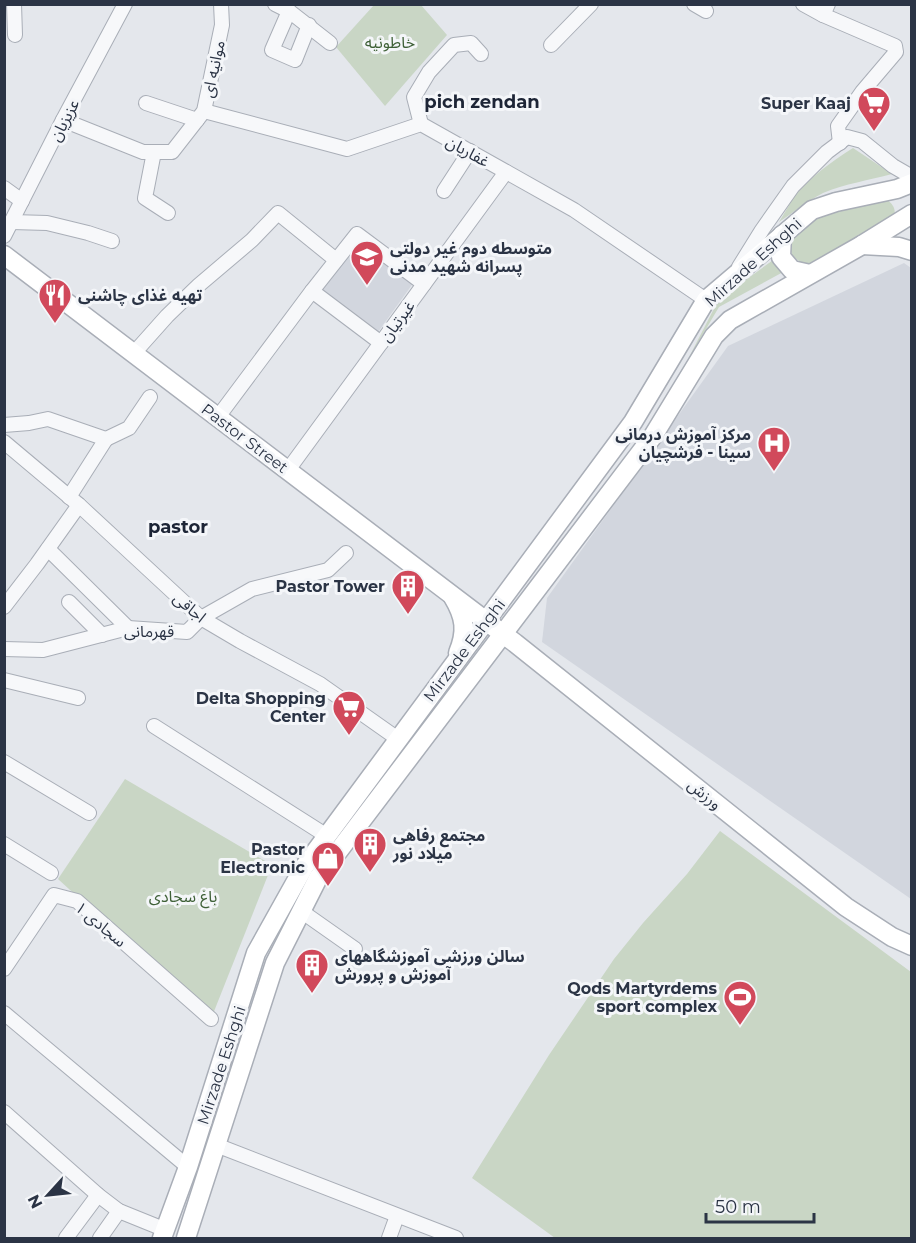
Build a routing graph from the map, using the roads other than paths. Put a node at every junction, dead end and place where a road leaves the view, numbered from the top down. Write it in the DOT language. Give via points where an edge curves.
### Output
graph roads {
  1 [pos="14,4"];
  2 [pos="125,4"];
  3 [pos="221,4"];
  4 [pos="275,4"];
  5 [pos="591,4"];
  6 [pos="803,4"];
  7 [pos="294,10"];
  8 [pos="825,10"];
  9 [pos="309,25"];
  10 [pos="15,35"];
  11 [pos="330,43"];
  12 [pos="551,45"];
  13 [pos="482,54"];
  14 [pos="146,103"];
  15 [pos="201,116"];
  16 [pos="63,120"];
  17 [pos="421,124"];
  18 [pos="840,143"];
  19 [pos="154,152"];
  20 [pos="470,152"];
  21 [pos="506,172"];
  22 [pos="912,177"];
  23 [pos="4,188"];
  24 [pos="907,189"];
  25 [pos="444,191"];
  26 [pos="22,201"];
  27 [pos="168,213"];
  28 [pos="912,214"];
  29 [pos="12,222"];
  30 [pos="782,235"];
  31 [pos="4,236"];
  32 [pos="112,242"];
  33 [pos="862,245"];
  34 [pos="912,251"];
  35 [pos="4,255"];
  36 [pos="336,261"];
  37 [pos="810,274"];
  38 [pos="734,275"];
  39 [pos="424,284"];
  40 [pos="312,291"];
  41 [pos="705,300"];
  42 [pos="381,343"];
  43 [pos="134,353"];
  44 [pos="150,397"];
  45 [pos="218,417"];
  46 [pos="633,422"];
  47 [pos="4,425"];
  48 [pos="653,436"];
  49 [pos="106,439"];
  50 [pos="4,442"];
  51 [pos="288,471"];
  52 [pos="74,501"];
  53 [pos="48,549"];
  54 [pos="346,553"];
  55 [pos="452,596"];
  56 [pos="69,602"];
  57 [pos="4,606"];
  58 [pos="201,618"];
  59 [pos="486,621"];
  60 [pos="128,628"];
  61 [pos="503,634"];
  62 [pos="102,635"];
  63 [pos="4,649"];
  64 [pos="451,668"];
  65 [pos="4,680"];
  66 [pos="78,698"];
  67 [pos="154,726"];
  68 [pos="398,739"];
  69 [pos="4,762"];
  70 [pos="89,813"];
  71 [pos="327,836"];
  72 [pos="4,844"];
  73 [pos="51,873"];
  74 [pos="301,911"];
  75 [pos="912,946"];
  76 [pos="354,949"];
  77 [pos="4,969"];
  78 [pos="4,1013"];
  79 [pos="211,1019"];
  80 [pos="9,1116"];
  81 [pos="4,1131"];
  82 [pos="216,1145"];
  83 [pos="188,1167"];
  84 [pos="98,1195"];
  85 [pos="120,1211"];
  86 [pos="397,1216"];
  87 [pos="164,1234"];
  88 [pos="66,1239"];
  89 [pos="100,1239"];
  90 [pos="186,1239"];
  91 [pos="389,1239"];
  92 [pos="456,1239"];
  1 -- 10 [label="street"];
  2 -- 16 [label="street, عزیزیان"];
  3 -- 15 [label="street, موانیه ای" via="222,25"];
  4 -- 7 [label="street"];
  5 -- 12 [label="street"];
  6 -- 8 [label="street"];
  7 -- 9 [label="street"];
  7 -- 9 [label="street" via="272,50 295,60"];
  8 -- 18 [label="street" via="895,46 896,52 838,126"];
  9 -- 11 [label="street"];
  13 -- 17 [label="street" via="471,43 454,45 429,72 414,97"];
  14 -- 15 [label="street"];
  15 -- 17 [label="street" via="347,149"];
  15 -- 19 [label="street, موانیه ای" via="172,152"];
  16 -- 19 [label="street" via="143,152"];
  16 -- 26 [label="street, عزیزیان"];
  17 -- 20 [label="street, غفاریان"];
  18 -- 22 [label="street" via="847,137 862,141"];
  18 -- 38 [label="street" via="793,186"];
  19 -- 27 [label="street" via="145,198"];
  20 -- 21 [label="street, غفاریان"];
  20 -- 25 [label="street"];
  21 -- 39 [label="street, غیرتیان"];
  21 -- 41 [label="street, غفاریان" via="574,210"];
  23 -- 26 [label="street"];
  24 -- 30 [label="main road, Mirzade Eshghi" via="812,210"];
  26 -- 29 [label="street, عزیزیان"];
  28 -- 33 [label="main road, Mirzade Eshghi"];
  29 -- 31 [label="street, عزیزیان"];
  29 -- 32 [label="street" via="47,223"];
  30 -- 37 [label="main road" via="781,256 792,270"];
  30 -- 38 [label="main road, Mirzade Eshghi"];
  33 -- 34 [label="main road"];
  33 -- 37 [label="main road, Mirzade Eshghi"];
  35 -- 43 [label="main road, Pastor Street"];
  36 -- 39 [label="street" via="357,234"];
  36 -- 40 [label="street"];
  36 -- 43 [label="street" via="278,213 167,316"];
  37 -- 48 [label="main road, Mirzade Eshghi" via="730,320 714,336"];
  38 -- 41 [label="main road, Mirzade Eshghi"];
  39 -- 42 [label="street, غیرتیان"];
  40 -- 42 [label="street"];
  40 -- 45 [label="street"];
  41 -- 46 [label="main road, Mirzade Eshghi"];
  42 -- 51 [label="street, غیرتیان"];
  43 -- 45 [label="main road, Pastor Street"];
  44 -- 49 [label="street" via="129,428"];
  45 -- 51 [label="main road, Pastor Street"];
  46 -- 48 [label="main road"];
  46 -- 59 [label="main road, Mirzade Eshghi"];
  47 -- 49 [label="street" via="48,419"];
  48 -- 61 [label="main road, Mirzade Eshghi"];
  49 -- 52 [label="street"];
  50 -- 52 [label="street, اجاقی"];
  51 -- 55 [label="main road, Pastor Street"];
  52 -- 53 [label="street"];
  52 -- 58 [label="street, اجاقی"];
  53 -- 57 [label="street"];
  53 -- 60 [label="street"];
  54 -- 58 [label="street, قهرمانی" via="328,570 252,589"];
  55 -- 59 [label="main road, Pastor Street"];
  55 -- 64 [label="main road" via="463,617 464,634"];
  56 -- 62 [label="street"];
  58 -- 60 [label="street, قهرمانی" via="187,632"];
  58 -- 68 [label="street, اجاقی" via="320,684"];
  59 -- 61 [label="main road, ورزش"];
  59 -- 64 [label="main road, Mirzade Eshghi"];
  60 -- 62 [label="street, قهرمانی"];
  61 -- 74 [label="main road, Mirzade Eshghi" via="318,878"];
  61 -- 75 [label="main road, ورزش" via="846,907"];
  62 -- 63 [label="street, قهرمانی" via="44,650"];
  64 -- 68 [label="main road, Mirzade Eshghi"];
  65 -- 66 [label="street"];
  67 -- 71 [label="street"];
  68 -- 71 [label="main road, Mirzade Eshghi"];
  69 -- 70 [label="street"];
  71 -- 83 [label="main road, Mirzade Eshghi" via="304,867 256,953"];
  72 -- 73 [label="street"];
  74 -- 76 [label="street"];
  74 -- 82 [label="main road, Mirzade Eshghi" via="275,963"];
  77 -- 79 [label="street, سجادی ۱" via="54,895 76,901"];
  78 -- 83 [label="street"];
  80 -- 81 [label="street"];
  80 -- 84 [label="street"];
  82 -- 86 [label="street"];
  82 -- 90 [label="main road, Mirzade Eshghi"];
  83 -- 87 [label="main road, Mirzade Eshghi"];
  84 -- 85 [label="street"];
  84 -- 88 [label="street"];
  85 -- 87 [label="street"];
  85 -- 89 [label="street"];
  86 -- 91 [label="street"];
  86 -- 92 [label="street"];
}
